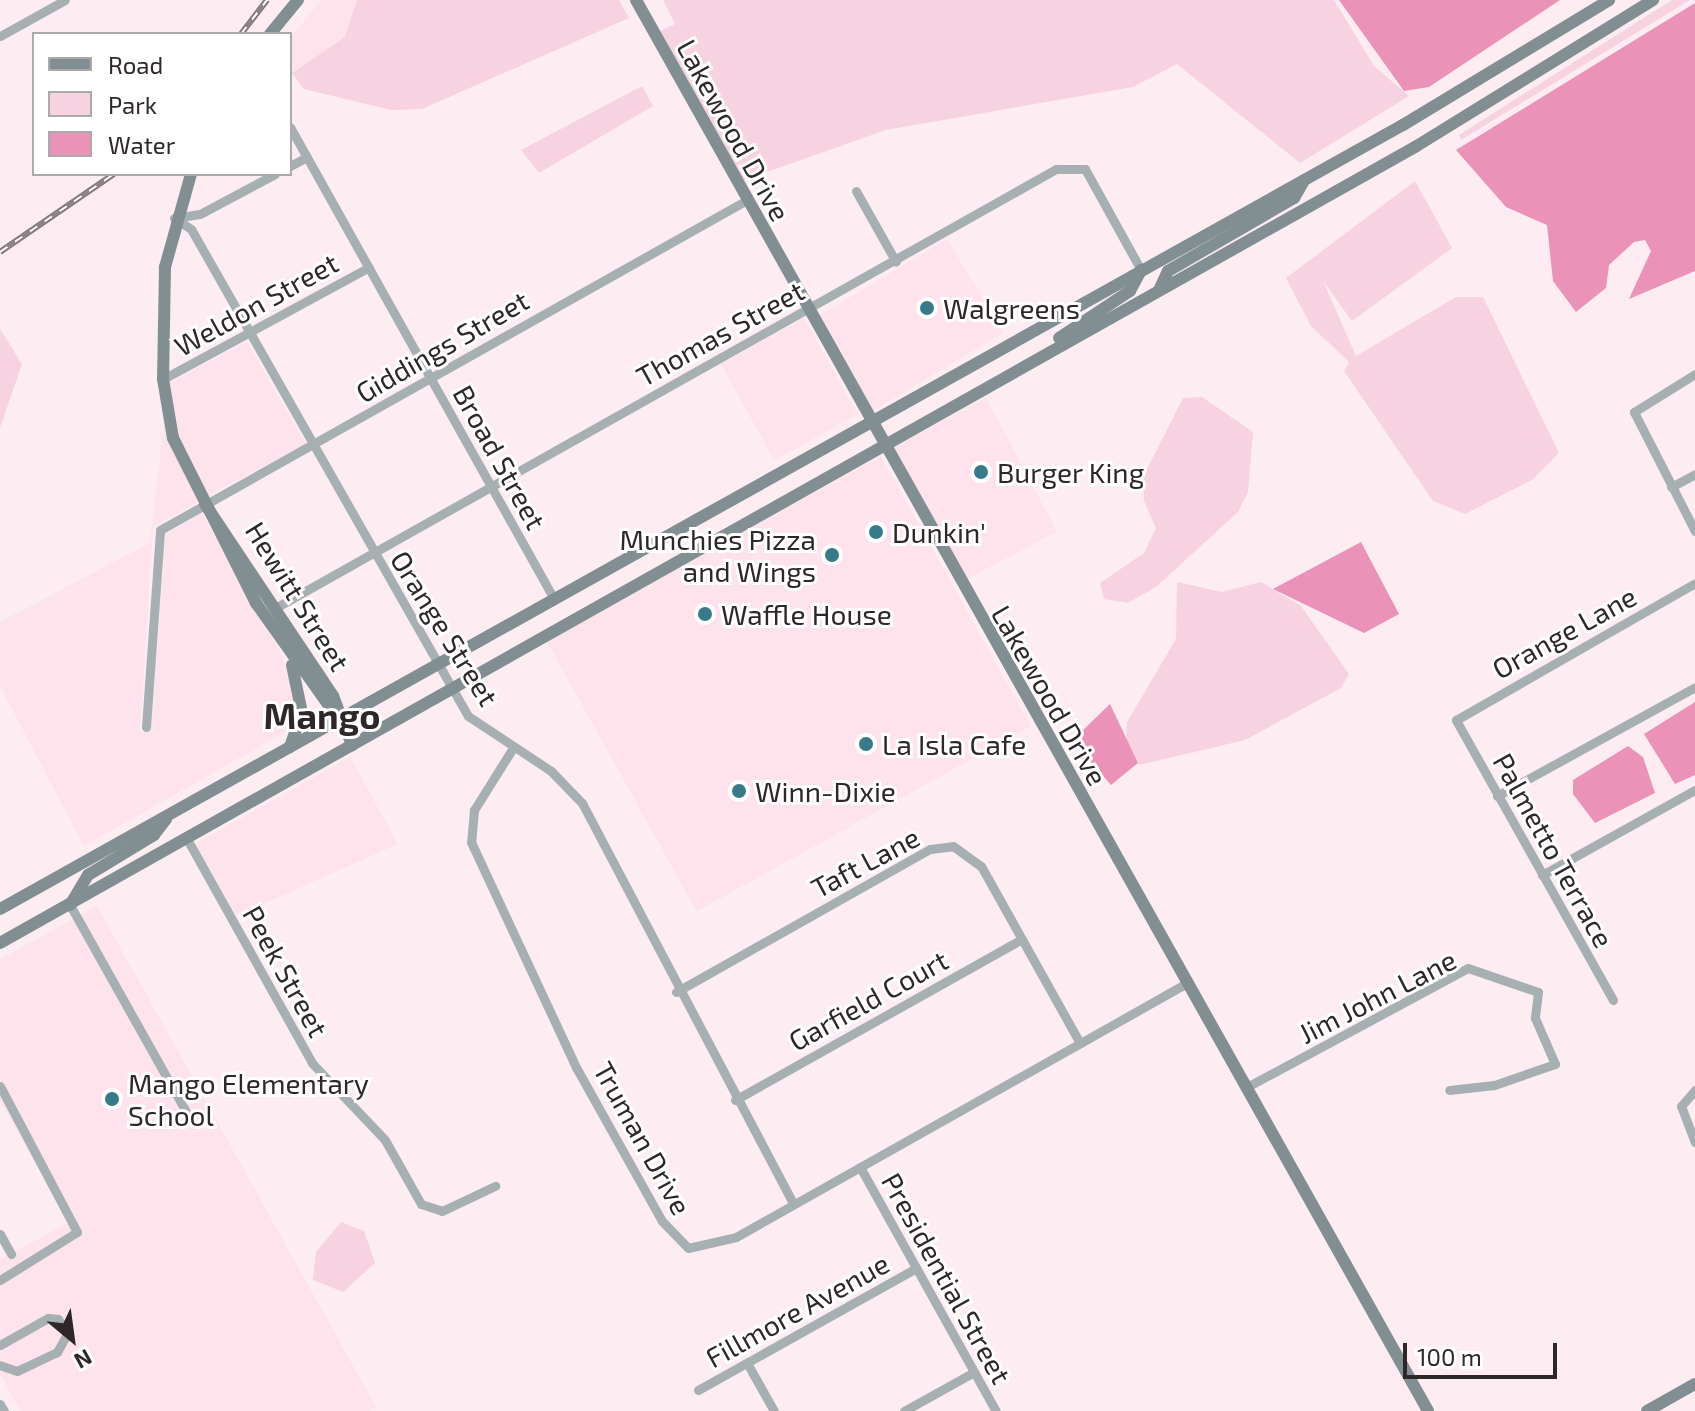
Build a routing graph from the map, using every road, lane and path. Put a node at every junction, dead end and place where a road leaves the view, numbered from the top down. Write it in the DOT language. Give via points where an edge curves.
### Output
graph roads {
  1 [pos="65,0"];
  2 [pos="298,0"];
  3 [pos="636,0"];
  4 [pos="1609,0"];
  5 [pos="1653,0"];
  6 [pos="272,32"];
  7 [pos="0,36"];
  8 [pos="292,131"];
  9 [pos="307,157"];
  10 [pos="292,165"];
  11 [pos="190,176"];
  12 [pos="271,176"];
  13 [pos="1306,179"];
  14 [pos="856,191"];
  15 [pos="745,201"];
  16 [pos="174,218"];
  17 [pos="896,262"];
  18 [pos="369,267"];
  19 [pos="1141,270"];
  20 [pos="1160,288"];
  21 [pos="806,311"];
  22 [pos="251,334"];
  23 [pos="1045,351"];
  24 [pos="1695,374"];
  25 [pos="430,377"];
  26 [pos="163,379"];
  27 [pos="868,422"];
  28 [pos="881,445"];
  29 [pos="313,447"];
  30 [pos="1695,474"];
  31 [pos="491,486"];
  32 [pos="1671,487"];
  33 [pos="205,504"];
  34 [pos="1695,531"];
  35 [pos="373,554"];
  36 [pos="1695,583"];
  37 [pos="554,599"];
  38 [pos="277,607"];
  39 [pos="287,651"];
  40 [pos="437,664"];
  41 [pos="1695,687"];
  42 [pos="451,688"];
  43 [pos="339,720"];
  44 [pos="1456,720"];
  45 [pos="146,727"];
  46 [pos="352,745"];
  47 [pos="290,747"];
  48 [pos="511,751"];
  49 [pos="1695,790"];
  50 [pos="1497,796"];
  51 [pos="168,816"];
  52 [pos="187,839"];
  53 [pos="1542,875"];
  54 [pos="70,905"];
  55 [pos="0,909"];
  56 [pos="1022,939"];
  57 [pos="0,943"];
  58 [pos="1187,983"];
  59 [pos="676,992"];
  60 [pos="1613,1000"];
  61 [pos="1080,1043"];
  62 [pos="0,1086"];
  63 [pos="1245,1088"];
  64 [pos="1449,1090"];
  65 [pos="1695,1090"];
  66 [pos="735,1100"];
  67 [pos="188,1115"];
  68 [pos="1695,1142"];
  69 [pos="860,1167"];
  70 [pos="495,1186"];
  71 [pos="793,1204"];
  72 [pos="0,1234"];
  73 [pos="11,1254"];
  74 [pos="916,1268"];
  75 [pos="0,1280"];
  76 [pos="0,1345"];
  77 [pos="747,1363"];
  78 [pos="0,1367"];
  79 [pos="974,1372"];
  80 [pos="1695,1384"];
  81 [pos="698,1390"];
  82 [pos="0,1404"];
  83 [pos="4,1411"];
  84 [pos="774,1411"];
  85 [pos="904,1411"];
  86 [pos="996,1411"];
  87 [pos="1428,1411"];
  88 [pos="1647,1411"];
  1 -- 7 [label="street"];
  2 -- 6 [label="main road"];
  3 -- 15 [label="main road, Lakewood Drive"];
  4 -- 13 [label="main road"];
  5 -- 20 [label="main road" via="1415,147"];
  8 -- 9 [label="street, Broad Street"];
  9 -- 10 [label="street"];
  9 -- 18 [label="street, Broad Street"];
  11 -- 16 [label="main road, Hewitt Street"];
  12 -- 16 [label="street" via="200,214"];
  13 -- 19 [label="main road"];
  13 -- 20 [label="main road" via="1294,198 1168,271"];
  14 -- 17 [label="street"];
  15 -- 21 [label="main road, Lakewood Drive"];
  15 -- 25 [label="street, Giddings Street"];
  16 -- 22 [label="street, Orange Street" via="191,229"];
  16 -- 26 [label="main road, Hewitt Street" via="165,267"];
  17 -- 19 [label="street, Thomas Street" via="1056,169 1077,165 1092,178"];
  17 -- 21 [label="street, Thomas Street"];
  18 -- 22 [label="street, Weldon Street"];
  18 -- 25 [label="street, Broad Street"];
  19 -- 23 [label="main road" via="1130,291 1073,324"];
  19 -- 27 [label="main road"];
  20 -- 23 [label="main road"];
  21 -- 27 [label="main road, Lakewood Drive"];
  21 -- 31 [label="street, Thomas Street"];
  22 -- 26 [label="street, Weldon Street"];
  22 -- 29 [label="street, Orange Street"];
  23 -- 28 [label="main road"];
  24 -- 32 [label="street" via="1634,412"];
  25 -- 29 [label="street, Giddings Street"];
  25 -- 31 [label="street, Broad Street"];
  26 -- 33 [label="main road, Hewitt Street" via="173,438"];
  27 -- 28 [label="main road, Lakewood Drive"];
  27 -- 37 [label="main road"];
  28 -- 42 [label="main road"];
  28 -- 58 [label="main road, Lakewood Drive"];
  29 -- 33 [label="street, Giddings Street"];
  29 -- 35 [label="street, Orange Street"];
  30 -- 32 [label="street"];
  31 -- 35 [label="street, Thomas Street"];
  31 -- 37 [label="street, Broad Street"];
  32 -- 34 [label="street"];
  33 -- 38 [label="main road, Hewitt Street"];
  33 -- 39 [label="main road, Hewitt Street"];
  33 -- 45 [label="street, Giddings Street" via="160,530"];
  35 -- 38 [label="street, Thomas Street"];
  35 -- 40 [label="street, Orange Street"];
  36 -- 44 [label="street, Orange Lane"];
  37 -- 40 [label="main road"];
  38 -- 43 [label="main road, Hewitt Street" via="333,696"];
  39 -- 43 [label="main road, Hewitt Street"];
  39 -- 47 [label="main road" via="301,689"];
  40 -- 42 [label="street, Orange Street"];
  40 -- 43 [label="main road"];
  41 -- 50 [label="street"];
  42 -- 46 [label="main road"];
  42 -- 48 [label="street, Orange Street" via="468,716"];
  43 -- 46 [label="main road, Hewitt Street"];
  43 -- 47 [label="main road"];
  44 -- 50 [label="street, Palmetto Terrace"];
  46 -- 52 [label="main road"];
  47 -- 51 [label="main road"];
  48 -- 59 [label="street, Orange Street" via="551,771 582,803 634,894"];
  48 -- 71 [label="street, Truman Drive" via="474,810 471,842 577,1069 662,1221 688,1248 704,1249"];
  49 -- 53 [label="street"];
  50 -- 53 [label="street, Palmetto Terrace"];
  51 -- 54 [label="main road" via="154,835 88,875"];
  51 -- 55 [label="main road"];
  52 -- 54 [label="main road"];
  52 -- 70 [label="street, Peek Street" via="312,1063 385,1140 421,1204 442,1211"];
  53 -- 60 [label="street, Palmetto Terrace"];
  54 -- 57 [label="main road"];
  54 -- 67 [label="street"];
  56 -- 59 [label="street, Taft Lane" via="969,854 953,846 930,849"];
  56 -- 61 [label="street, Taft Lane"];
  56 -- 66 [label="street, Garfield Court"];
  58 -- 61 [label="street, Truman Drive"];
  58 -- 63 [label="main road, Lakewood Drive"];
  59 -- 66 [label="street, Orange Street"];
  61 -- 69 [label="street, Truman Drive"];
  62 -- 75 [label="street" via="77,1232 69,1243"];
  63 -- 64 [label="street, Jim John Lane" via="1468,968 1538,992 1535,1018 1555,1064 1494,1085"];
  63 -- 87 [label="main road, Lakewood Drive"];
  65 -- 68 [label="street" via="1681,1106"];
  66 -- 71 [label="street, Orange Street"];
  69 -- 71 [label="street, Truman Drive"];
  69 -- 74 [label="street, Presidential Street"];
  72 -- 73 [label="street"];
  74 -- 77 [label="street, Fillmore Avenue"];
  74 -- 79 [label="street, Presidential Street"];
  76 -- 78 [label="street" via="48,1318 58,1319 67,1334 57,1352 17,1371"];
  77 -- 81 [label="street, Fillmore Avenue"];
  77 -- 84 [label="street"];
  79 -- 85 [label="street"];
  79 -- 86 [label="street, Presidential Street"];
  80 -- 88 [label="main road"];
  82 -- 83 [label="street"];
}
